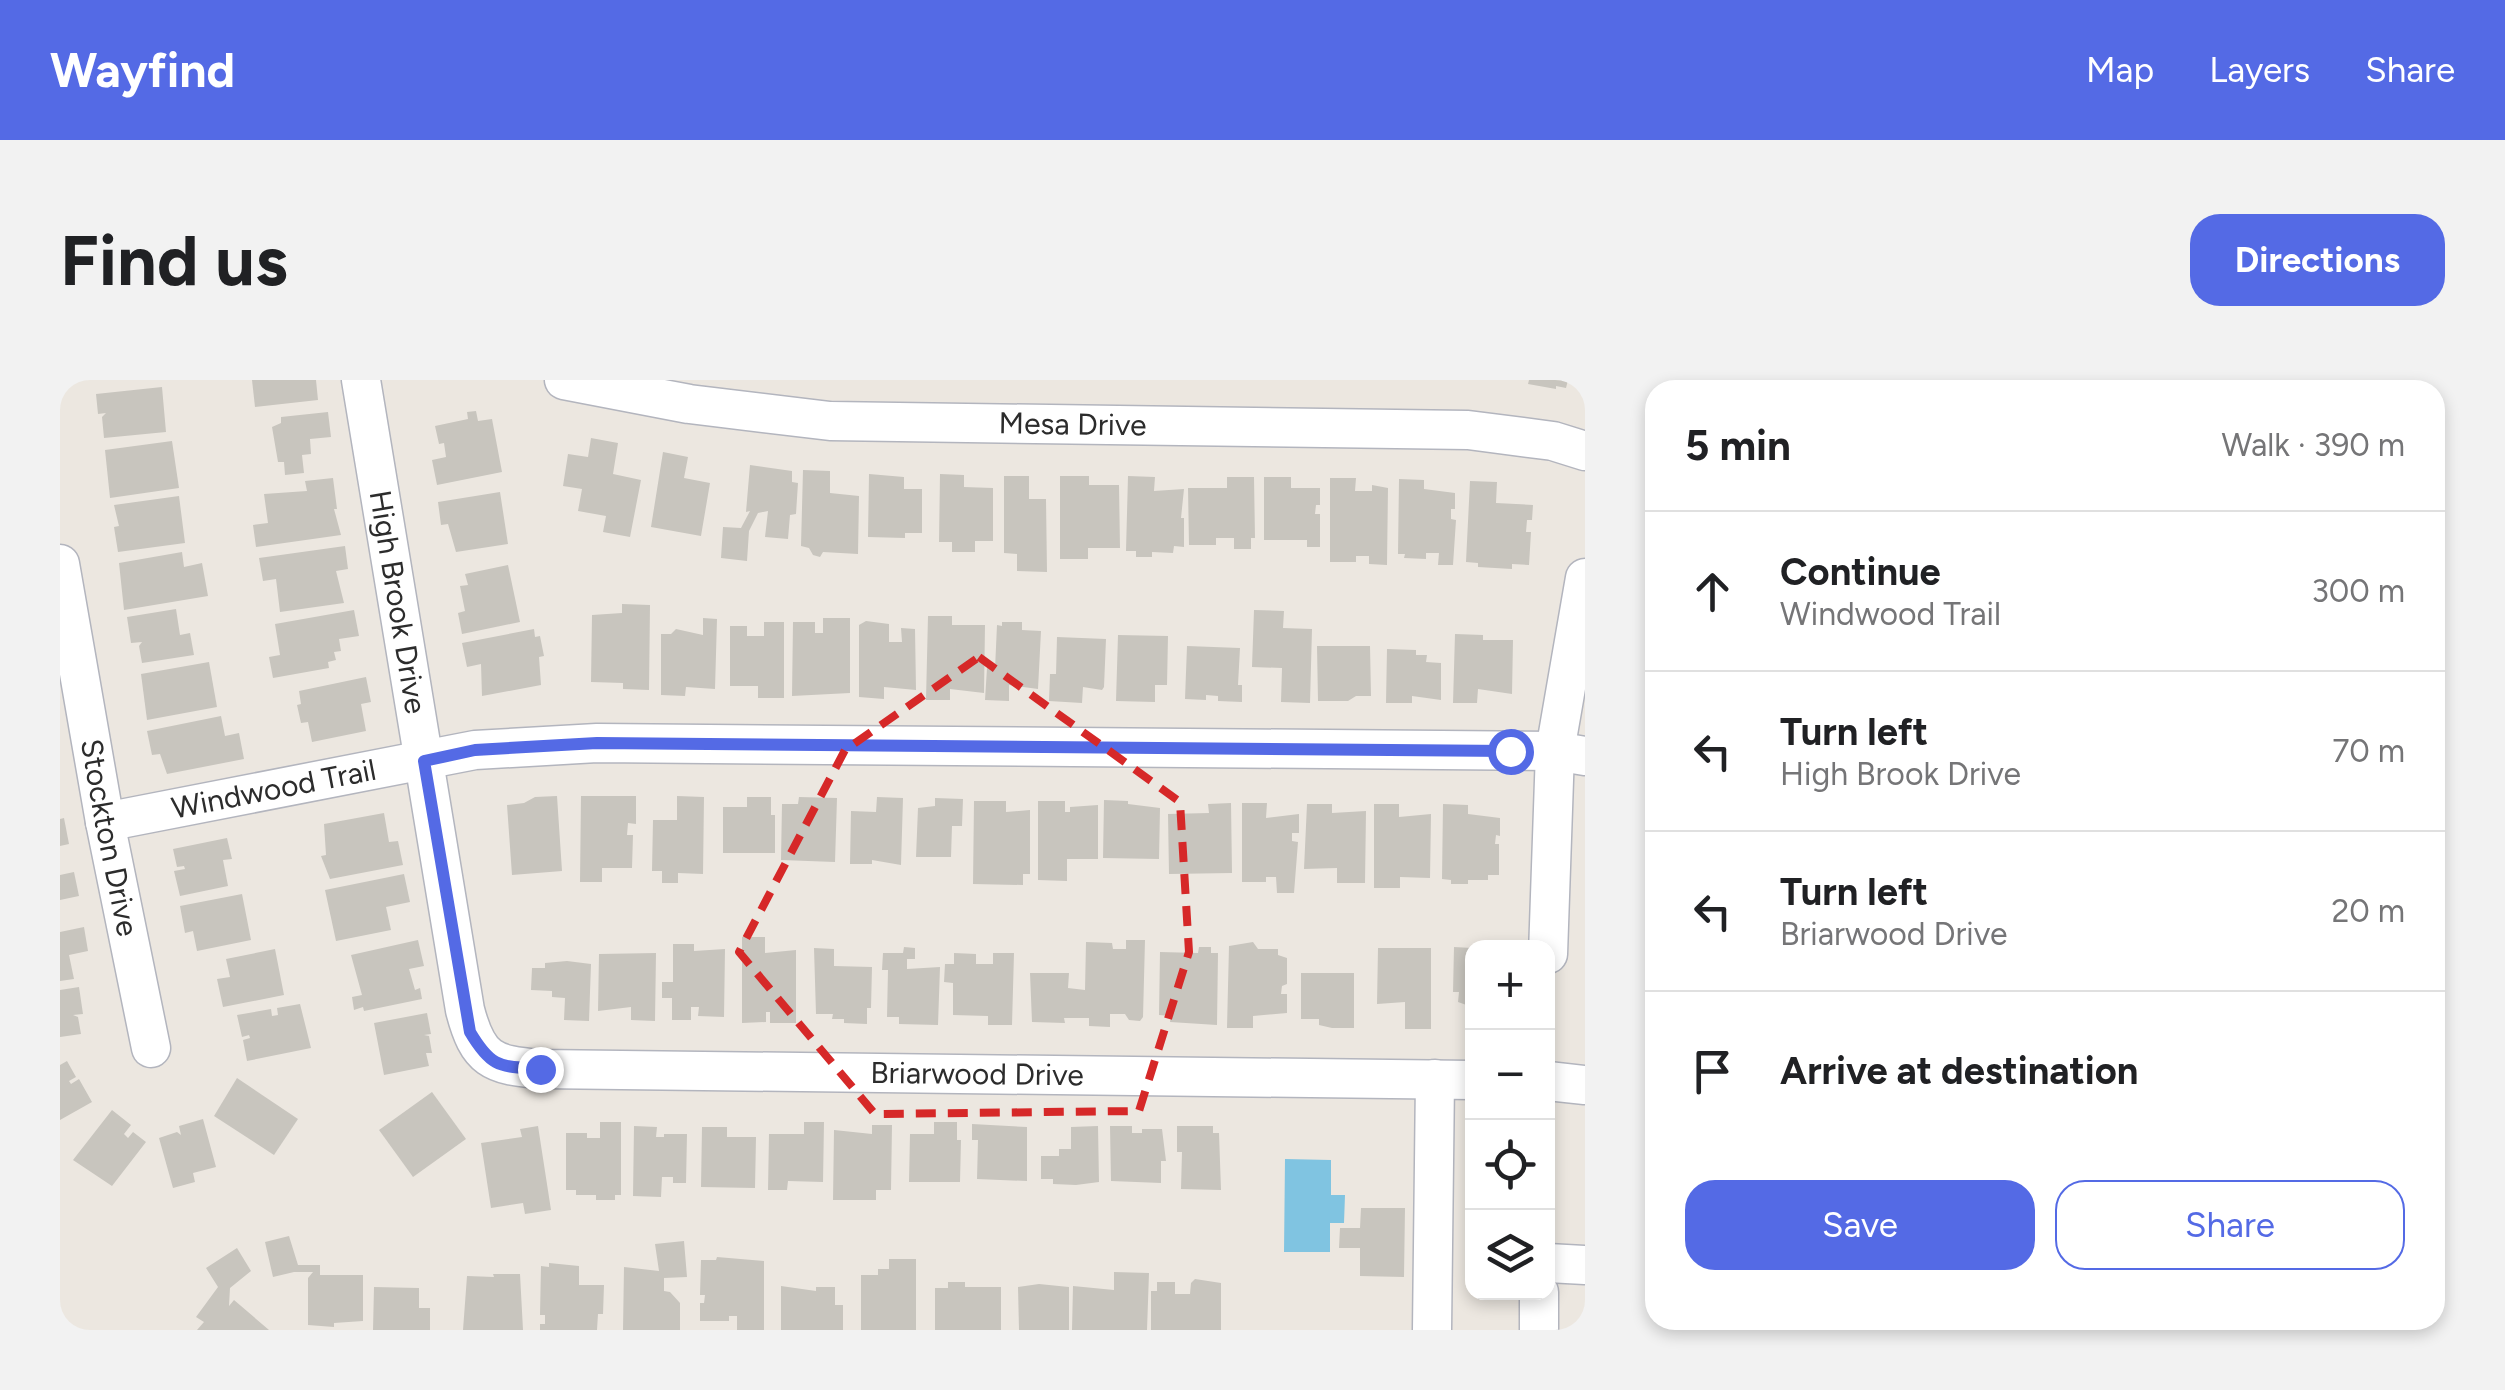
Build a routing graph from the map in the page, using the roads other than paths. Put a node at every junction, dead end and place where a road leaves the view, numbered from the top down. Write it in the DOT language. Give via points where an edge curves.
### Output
graph roads {
  1 [pos="361,380"];
  2 [pos="564,380"];
  3 [pos="1585,452"];
  4 [pos="60,564"];
  5 [pos="1585,578"];
  6 [pos="1570,754"];
  7 [pos="424,761"];
  8 [pos="105,822"];
  9 [pos="1550,940"];
  10 [pos="151,1048"];
  11 [pos="484,1056"];
  12 [pos="1435,1080"];
  13 [pos="1465,1080"];
  14 [pos="1555,1082"];
  15 [pos="1585,1086"];
  16 [pos="1555,1263"];
  17 [pos="1585,1264"];
  18 [pos="1540,1300"];
  19 [pos="1432,1330"];
  20 [pos="1538,1330"];
  1 -- 7 [label="street, High Brook Drive"];
  2 -- 3 [label="street, Mesa Drive" via="830,421 1468,430"];
  4 -- 8 [label="street, Stockton Drive"];
  5 -- 6 [label="street"];
  6 -- 7 [label="street, Windwood Trail" via="597,743 475,750"];
  6 -- 9 [label="street"];
  7 -- 8 [label="street, Windwood Trail"];
  7 -- 11 [label="street, High Brook Drive" via="465,1010"];
  8 -- 10 [label="street, Stockton Drive"];
  11 -- 12 [label="street, Briarwood Drive" via="503,1066 540,1069"];
  12 -- 13 [label="street, Briarwood Drive"];
  12 -- 19 [label="street"];
  14 -- 15 [label="street"];
  16 -- 17 [label="street"];
  18 -- 20 [label="street"];
}
